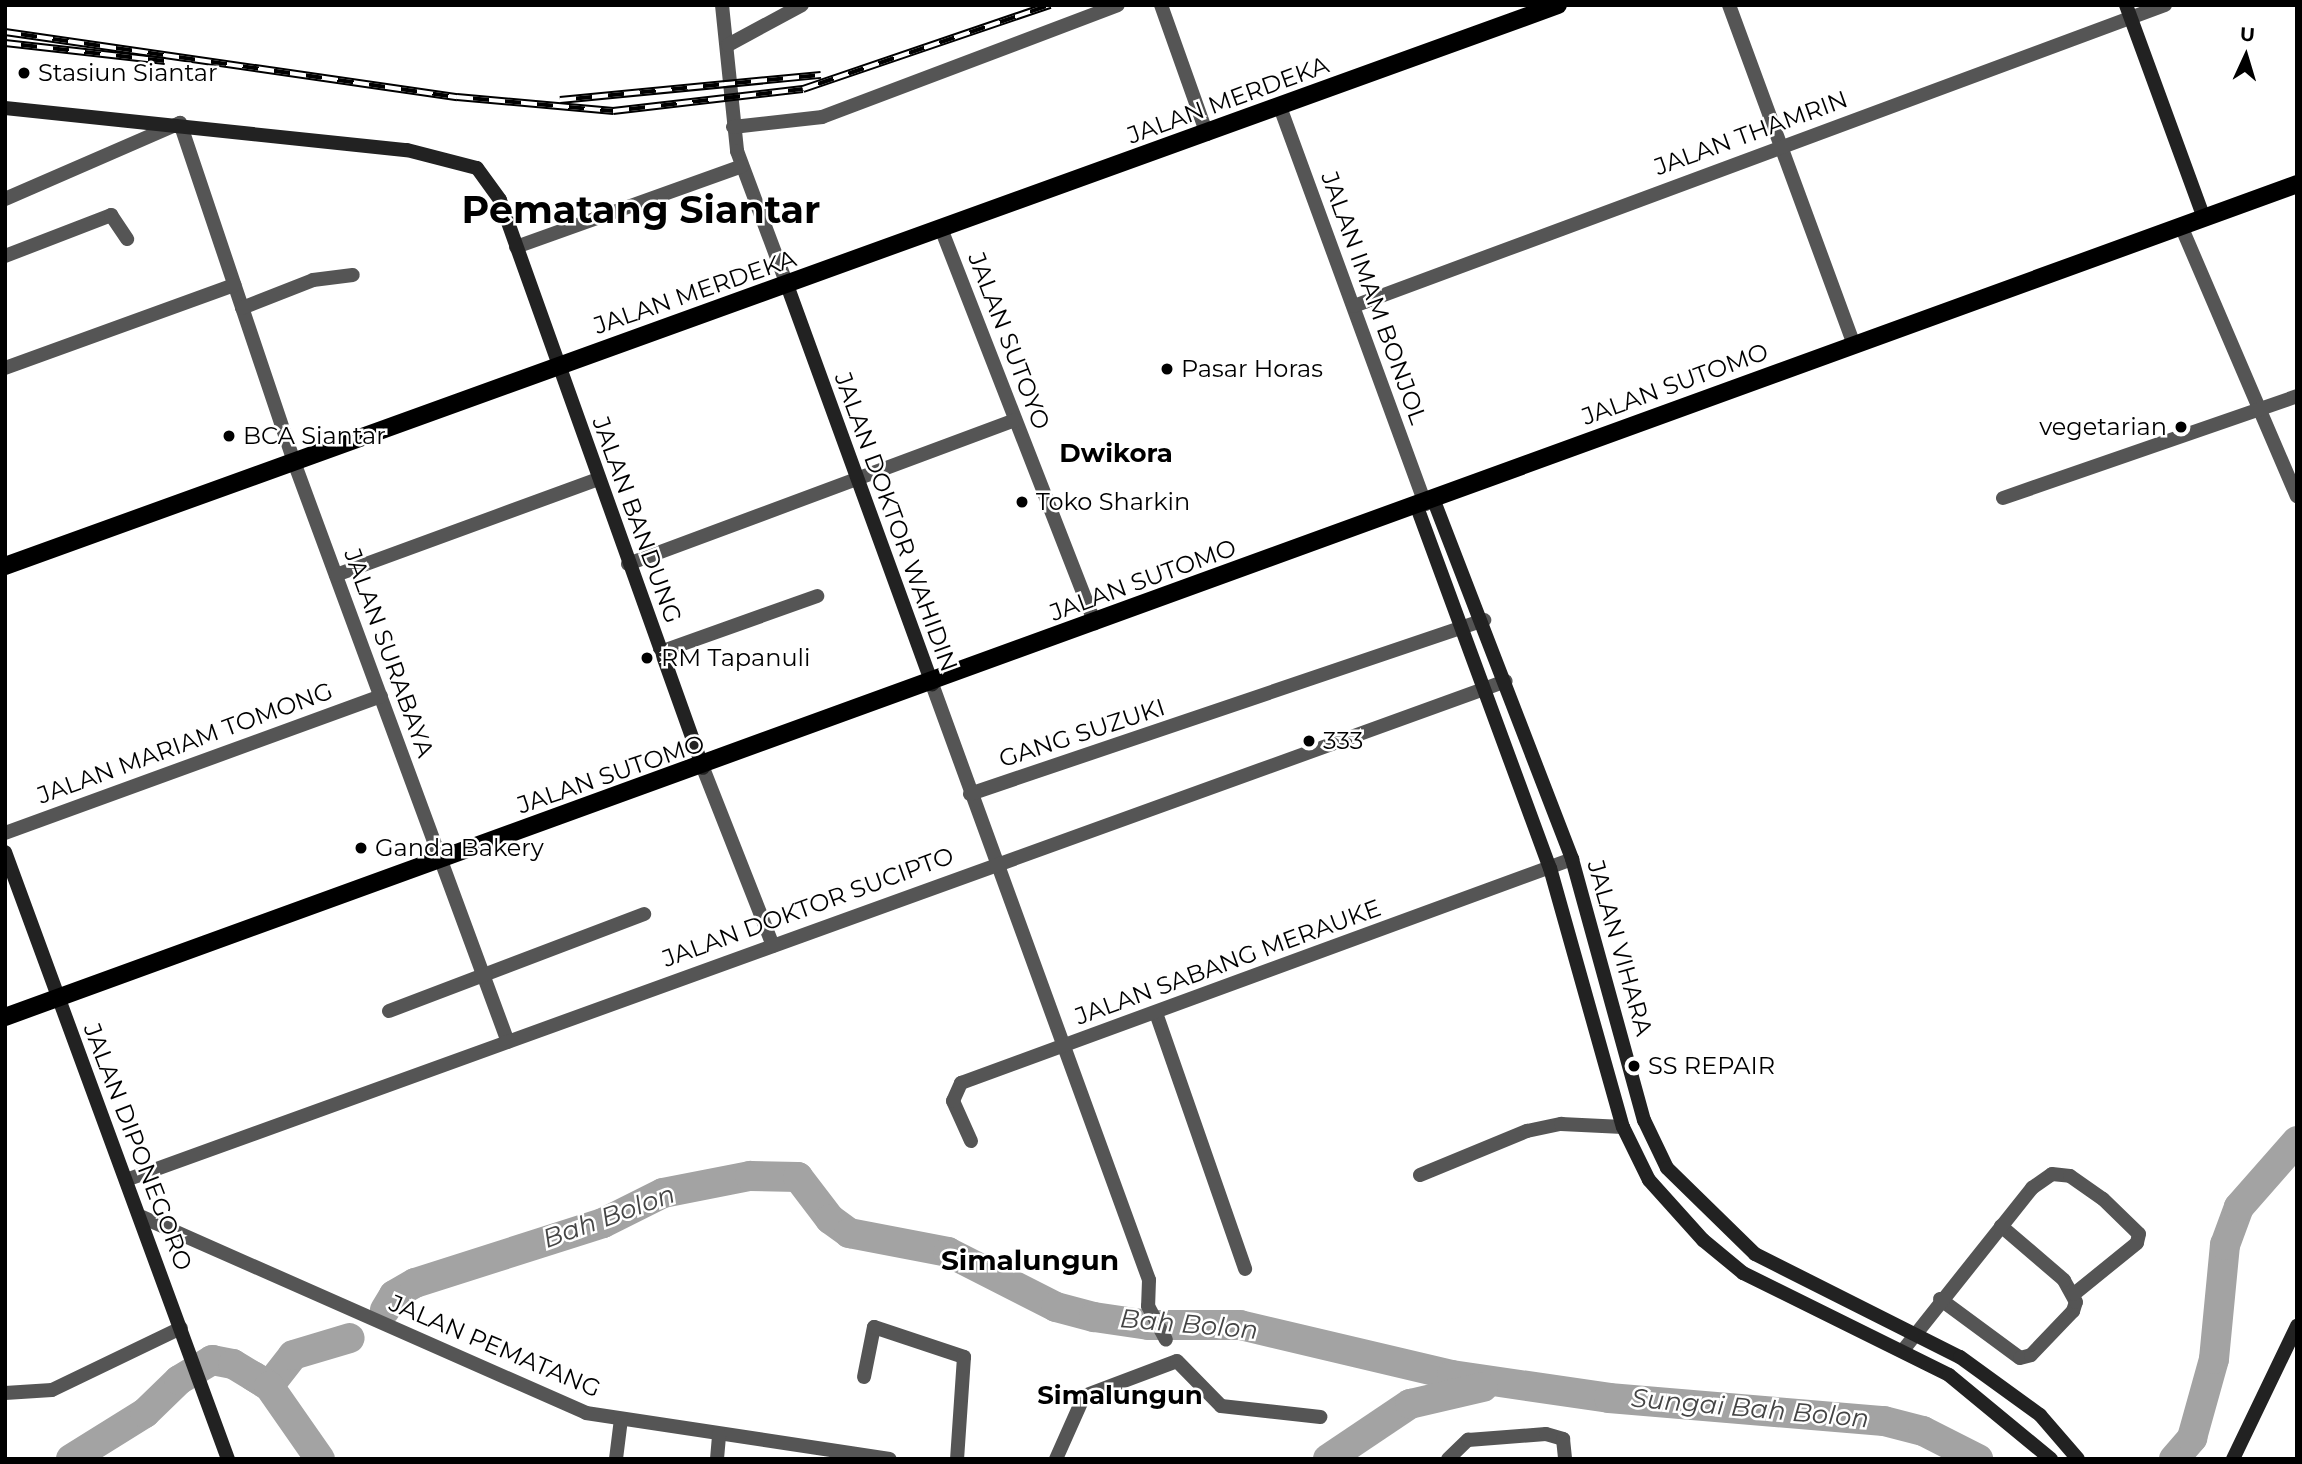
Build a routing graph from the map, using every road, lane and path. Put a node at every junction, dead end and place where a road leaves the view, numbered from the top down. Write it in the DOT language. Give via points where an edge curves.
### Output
graph roads {
  1 [pos="722,5"];
  2 [pos="803,5"];
  3 [pos="1118,5"];
  4 [pos="1161,5"];
  5 [pos="1558,5"];
  6 [pos="1729,5"];
  7 [pos="2165,5"];
  8 [pos="2128,11"];
  9 [pos="728,45"];
  10 [pos="1280,107"];
  11 [pos="5,108"];
  12 [pos="180,123"];
  13 [pos="733,128"];
  14 [pos="1207,134"];
  15 [pos="1783,145"];
  16 [pos="742,166"];
  17 [pos="2297,184"];
  18 [pos="5,199"];
  19 [pos="2204,218"];
  20 [pos="2181,226"];
  21 [pos="942,231"];
  22 [pos="127,239"];
  23 [pos="516,247"];
  24 [pos="5,256"];
  25 [pos="353,275"];
  26 [pos="234,285"];
  27 [pos="787,285"];
  28 [pos="1354,306"];
  29 [pos="242,308"];
  30 [pos="1854,344"];
  31 [pos="558,366"];
  32 [pos="5,368"];
  33 [pos="2297,396"];
  34 [pos="2263,409"];
  35 [pos="1015,420"];
  36 [pos="294,462"];
  37 [pos="598,479"];
  38 [pos="854,484"];
  39 [pos="2297,496"];
  40 [pos="2003,498"];
  41 [pos="1425,504"];
  42 [pos="628,564"];
  43 [pos="5,566"];
  44 [pos="336,575"];
  45 [pos="817,596"];
  46 [pos="1484,620"];
  47 [pos="1095,623"];
  48 [pos="1466,626"];
  49 [pos="660,652"];
  50 [pos="1507,681"];
  51 [pos="932,684"];
  52 [pos="1486,688"];
  53 [pos="381,696"];
  54 [pos="703,768"];
  55 [pos="970,794"];
  56 [pos="5,833"];
  57 [pos="5,852"];
  58 [pos="1572,859"];
  59 [pos="440,861"];
  60 [pos="994,862"];
  61 [pos="1550,868"];
  62 [pos="644,914"];
  63 [pos="773,946"];
  64 [pos="482,973"];
  65 [pos="1609,989"];
  66 [pos="1587,995"];
  67 [pos="56,999"];
  68 [pos="389,1010"];
  69 [pos="1156,1013"];
  70 [pos="5,1017"];
  71 [pos="508,1042"];
  72 [pos="1059,1048"];
  73 [pos="1623,1127"];
  74 [pos="1651,1137"];
  75 [pos="971,1142"];
  76 [pos="1633,1152"];
  77 [pos="1420,1175"];
  78 [pos="126,1180"];
  79 [pos="142,1217"];
  80 [pos="2001,1226"];
  81 [pos="1755,1254"];
  82 [pos="1245,1269"];
  83 [pos="1743,1273"];
  84 [pos="2074,1294"];
  85 [pos="1940,1299"];
  86 [pos="2297,1326"];
  87 [pos="1914,1330"];
  88 [pos="183,1334"];
  89 [pos="1166,1340"];
  90 [pos="1904,1349"];
  91 [pos="864,1377"];
  92 [pos="5,1394"];
  93 [pos="1320,1417"];
  94 [pos="621,1419"];
  95 [pos="719,1434"];
  96 [pos="2077,1457"];
  97 [pos="228,1459"];
  98 [pos="616,1459"];
  99 [pos="717,1459"];
  100 [pos="890,1459"];
  101 [pos="957,1459"];
  102 [pos="1056,1459"];
  103 [pos="1448,1459"];
  104 [pos="1565,1459"];
  105 [pos="2051,1459"];
  106 [pos="2233,1459"];
  1 -- 9 [label="street, JALAN DOKTOR WAHIDIN"];
  2 -- 9 [label="street"];
  3 -- 13 [label="street" via="822,117"];
  4 -- 14 [label="street"];
  5 -- 10 [label="main road, JALAN MERDEKA"];
  6 -- 15 [label="street"];
  7 -- 8 [label="street, JALAN THAMRIN"];
  8 -- 15 [label="street, JALAN THAMRIN"];
  8 -- 19 [label="street"];
  9 -- 13 [label="street, JALAN DOKTOR WAHIDIN"];
  10 -- 14 [label="main road, JALAN MERDEKA"];
  10 -- 28 [label="street, JALAN IMAM BONJOL"];
  11 -- 12 [label="street, JALAN BANDUNG"];
  12 -- 18 [label="street"];
  12 -- 23 [label="street, JALAN BANDUNG" via="407,150 477,168 500,200"];
  12 -- 26 [label="street, JALAN SURABAYA"];
  13 -- 16 [label="street, JALAN DOKTOR WAHIDIN"];
  14 -- 21 [label="main road, JALAN MERDEKA"];
  15 -- 28 [label="street, JALAN THAMRIN"];
  15 -- 30 [label="street"];
  16 -- 23 [label="street"];
  16 -- 27 [label="street, JALAN DOKTOR WAHIDIN"];
  17 -- 19 [label="main road, JALAN SUTOMO"];
  19 -- 20 [label="main road, JALAN SUTOMO"];
  20 -- 30 [label="main road, JALAN SUTOMO"];
  20 -- 34 [label="street"];
  21 -- 27 [label="main road, JALAN MERDEKA"];
  21 -- 35 [label="street, JALAN SUTOYO"];
  22 -- 24 [label="street" via="111,215"];
  23 -- 31 [label="street, JALAN BANDUNG"];
  25 -- 29 [label="street" via="313,279"];
  26 -- 29 [label="street, JALAN SURABAYA"];
  26 -- 32 [label="street"];
  27 -- 31 [label="main road, JALAN MERDEKA"];
  27 -- 38 [label="street, JALAN DOKTOR WAHIDIN"];
  28 -- 41 [label="street, JALAN IMAM BONJOL"];
  29 -- 36 [label="street, JALAN SURABAYA"];
  30 -- 41 [label="main road, JALAN SUTOMO"];
  31 -- 36 [label="main road, JALAN MERDEKA"];
  31 -- 37 [label="street, JALAN BANDUNG"];
  33 -- 34 [label="street"];
  34 -- 39 [label="street"];
  34 -- 40 [label="street"];
  35 -- 38 [label="street"];
  35 -- 47 [label="street, JALAN SUTOYO"];
  36 -- 43 [label="main road, JALAN MERDEKA"];
  36 -- 44 [label="street, JALAN SURABAYA"];
  37 -- 42 [label="street, JALAN BANDUNG"];
  37 -- 44 [label="street"];
  38 -- 42 [label="street"];
  38 -- 51 [label="street, JALAN DOKTOR WAHIDIN"];
  41 -- 46 [label="street, JALAN VIHARA"];
  41 -- 47 [label="main road, JALAN SUTOMO"];
  41 -- 48 [label="street, JALAN VIHARA"];
  42 -- 49 [label="street, JALAN BANDUNG"];
  44 -- 53 [label="street, JALAN SURABAYA"];
  45 -- 49 [label="street"];
  46 -- 48 [label="street, GANG SUZUKI"];
  46 -- 50 [label="street, JALAN VIHARA"];
  47 -- 51 [label="main road, JALAN SUTOMO"];
  48 -- 52 [label="street, JALAN VIHARA"];
  48 -- 55 [label="street, GANG SUZUKI"];
  49 -- 54 [label="street, JALAN BANDUNG"];
  50 -- 52 [label="street, JALAN DOKTOR SUCIPTO"];
  50 -- 58 [label="street, JALAN VIHARA"];
  51 -- 54 [label="main road, JALAN SUTOMO"];
  51 -- 55 [label="street, JALAN DOKTOR WAHIDIN"];
  52 -- 60 [label="street, JALAN DOKTOR SUCIPTO"];
  52 -- 61 [label="street, JALAN VIHARA"];
  53 -- 56 [label="street, JALAN MARIAM TOMONG"];
  53 -- 59 [label="street, JALAN SURABAYA"];
  54 -- 59 [label="main road, JALAN SUTOMO"];
  54 -- 63 [label="street"];
  55 -- 60 [label="street, JALAN DOKTOR WAHIDIN"];
  57 -- 67 [label="street, JALAN DIPONEGORO"];
  58 -- 61 [label="street, JALAN SABANG MERAUKE"];
  58 -- 65 [label="street, JALAN VIHARA"];
  59 -- 64 [label="street, JALAN SURABAYA"];
  59 -- 67 [label="main road, JALAN SUTOMO"];
  60 -- 63 [label="street, JALAN DOKTOR SUCIPTO"];
  60 -- 72 [label="street, JALAN DOKTOR WAHIDIN"];
  61 -- 66 [label="street, JALAN VIHARA"];
  61 -- 69 [label="street, JALAN SABANG MERAUKE"];
  62 -- 64 [label="street"];
  63 -- 71 [label="street, JALAN DOKTOR SUCIPTO"];
  64 -- 68 [label="street"];
  64 -- 71 [label="street, JALAN SURABAYA"];
  65 -- 66 [label="street"];
  65 -- 74 [label="street, JALAN VIHARA"];
  66 -- 73 [label="street, JALAN VIHARA"];
  67 -- 70 [label="main road, JALAN SUTOMO"];
  67 -- 78 [label="street, JALAN DIPONEGORO"];
  69 -- 72 [label="street, JALAN SABANG MERAUKE"];
  69 -- 82 [label="street"];
  71 -- 78 [label="street, JALAN DOKTOR SUCIPTO"];
  72 -- 75 [label="street, JALAN SABANG MERAUKE" via="956,1087 954,1101"];
  72 -- 89 [label="street, JALAN DOKTOR WAHIDIN" via="1149,1280 1148,1306"];
  73 -- 76 [label="street, JALAN VIHARA"];
  73 -- 77 [label="street" via="1561,1124 1527,1131"];
  74 -- 76 [label="street"];
  74 -- 81 [label="street, JALAN VIHARA" via="1691,1198"];
  76 -- 83 [label="street, JALAN VIHARA" via="1675,1212"];
  78 -- 79 [label="street, JALAN DIPONEGORO"];
  79 -- 88 [label="street, JALAN DIPONEGORO"];
  79 -- 94 [label="street, JALAN PEMATANG" via="575,1408"];
  80 -- 84 [label="street"];
  80 -- 84 [label="street" via="2052,1174 2070,1176 2103,1199 2139,1234 2137,1243"];
  80 -- 85 [label="street"];
  81 -- 83 [label="street"];
  81 -- 87 [label="street, JALAN VIHARA"];
  83 -- 90 [label="street, JALAN VIHARA"];
  84 -- 85 [label="street" via="2073,1311 2031,1355 2020,1358"];
  85 -- 87 [label="street"];
  86 -- 106 [label="street"];
  87 -- 90 [label="street"];
  87 -- 96 [label="street, JALAN VIHARA" via="1997,1381"];
  88 -- 92 [label="street" via="52,1390"];
  88 -- 97 [label="street, JALAN DIPONEGORO"];
  90 -- 105 [label="street, JALAN VIHARA" via="1984,1398"];
  91 -- 101 [label="street" via="874,1327 964,1357"];
  93 -- 102 [label="street" via="1221,1406 1177,1361 1084,1396"];
  94 -- 95 [label="street, JALAN PEMATANG"];
  94 -- 98 [label="street"];
  95 -- 99 [label="street"];
  95 -- 100 [label="street, JALAN PEMATANG"];
  103 -- 104 [label="street" via="1468,1440 1546,1434 1563,1439"];
}
